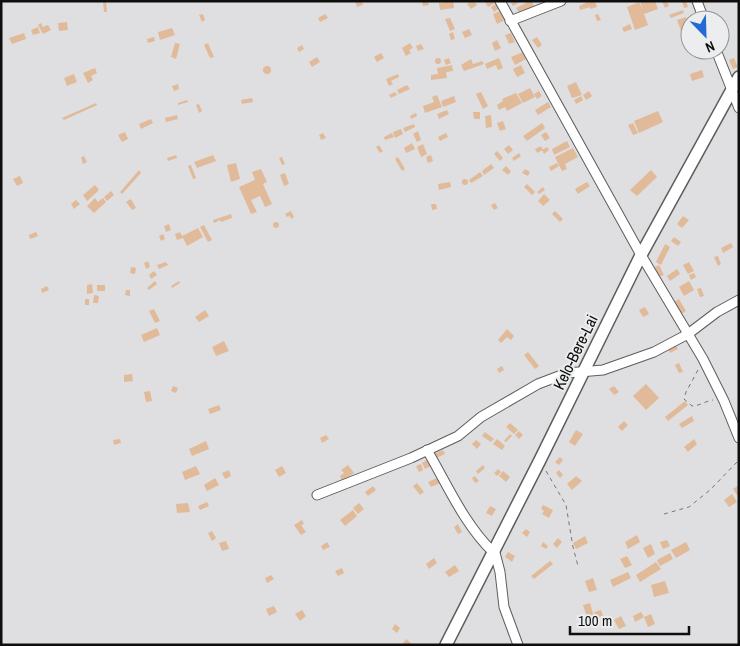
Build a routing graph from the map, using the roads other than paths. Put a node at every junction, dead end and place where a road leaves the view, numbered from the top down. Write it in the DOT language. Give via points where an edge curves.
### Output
graph roads {
  1 [pos="500,1"];
  2 [pos="562,1"];
  3 [pos="510,21"];
  4 [pos="720,60"];
  5 [pos="739,77"];
  6 [pos="731,89"];
  7 [pos="739,108"];
  8 [pos="641,255"];
  9 [pos="739,300"];
  10 [pos="688,334"];
  11 [pos="584,372"];
  12 [pos="739,438"];
  13 [pos="427,450"];
  14 [pos="318,495"];
  15 [pos="494,550"];
  16 [pos="446,645"];
  17 [pos="518,645"];
  1 -- 3 [label="street"];
  2 -- 3 [label="street"];
  3 -- 8 [label="street"];
  4 -- 6 [label="street"];
  5 -- 6 [label="main road, Kelo-Bere-Lai"];
  6 -- 7 [label="street"];
  6 -- 8 [label="main road, Kelo-Bere-Lai"];
  8 -- 10 [label="street"];
  8 -- 11 [label="main road, Kelo-Bere-Lai"];
  9 -- 10 [label="street" via="716,312"];
  10 -- 11 [label="street" via="646,355 603,370"];
  10 -- 12 [label="street" via="724,401"];
  11 -- 13 [label="street" via="567,373 524,391 458,436"];
  11 -- 15 [label="main road, Kelo-Bere-Lai"];
  13 -- 14 [label="street"];
  13 -- 15 [label="street" via="466,517 486,545"];
  15 -- 16 [label="main road, Kelo-Bere-Lai"];
  15 -- 17 [label="street" via="504,607"];
}
